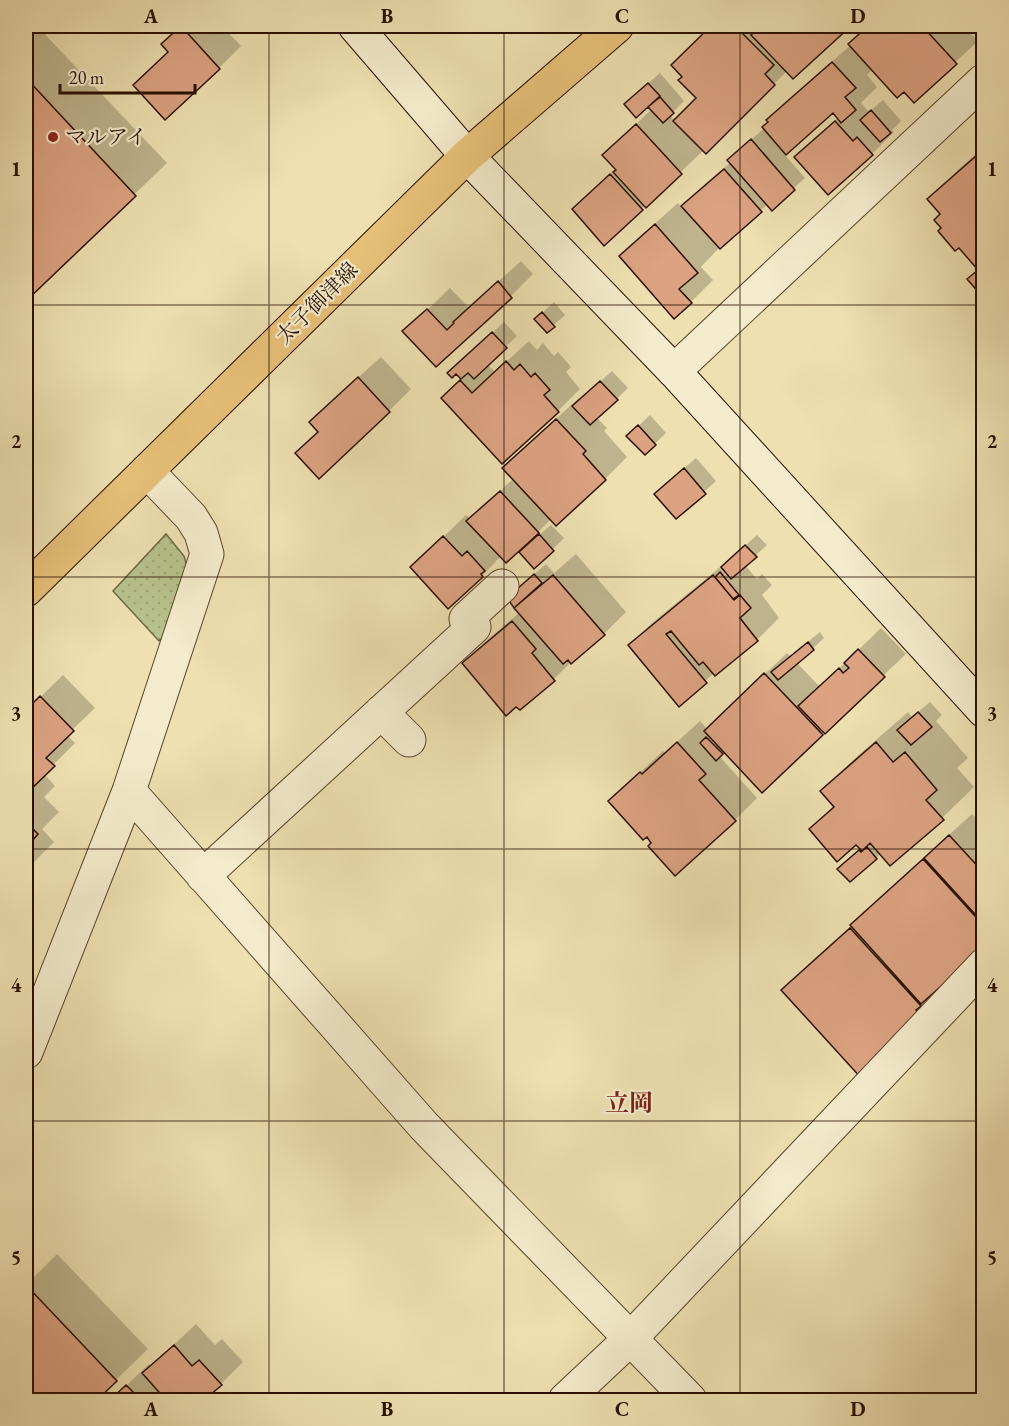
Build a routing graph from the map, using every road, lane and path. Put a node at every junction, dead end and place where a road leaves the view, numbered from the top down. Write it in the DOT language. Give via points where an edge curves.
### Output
graph roads {
  1 [pos="355,26"];
  2 [pos="617,26"];
  3 [pos="983,81"];
  4 [pos="467,156"];
  5 [pos="675,371"];
  6 [pos="147,471"];
  7 [pos="502,586"];
  8 [pos="26,590"];
  9 [pos="984,711"];
  10 [pos="381,712"];
  11 [pos="409,740"];
  12 [pos="129,791"];
  13 [pos="203,876"];
  14 [pos="984,965"];
  15 [pos="26,1052"];
  16 [pos="630,1339"];
  17 [pos="565,1401"];
  18 [pos="690,1401"];
  1 -- 4 [label="street"];
  2 -- 4 [label="main road, 太子御津線"];
  3 -- 5 [label="street"];
  4 -- 5 [label="street"];
  4 -- 6 [label="main road, 太子御津線"];
  5 -- 9 [label="street"];
  6 -- 8 [label="main road, 太子御津線"];
  6 -- 12 [label="street" via="191,518 201,533 207,554"];
  7 -- 10 [label="street" via="466,619 474,627"];
  10 -- 11 [label="street"];
  10 -- 13 [label="street"];
  12 -- 13 [label="street"];
  12 -- 15 [label="street"];
  13 -- 16 [label="street" via="424,1126"];
  14 -- 16 [label="street"];
  16 -- 17 [label="street"];
  16 -- 18 [label="street"];
}
